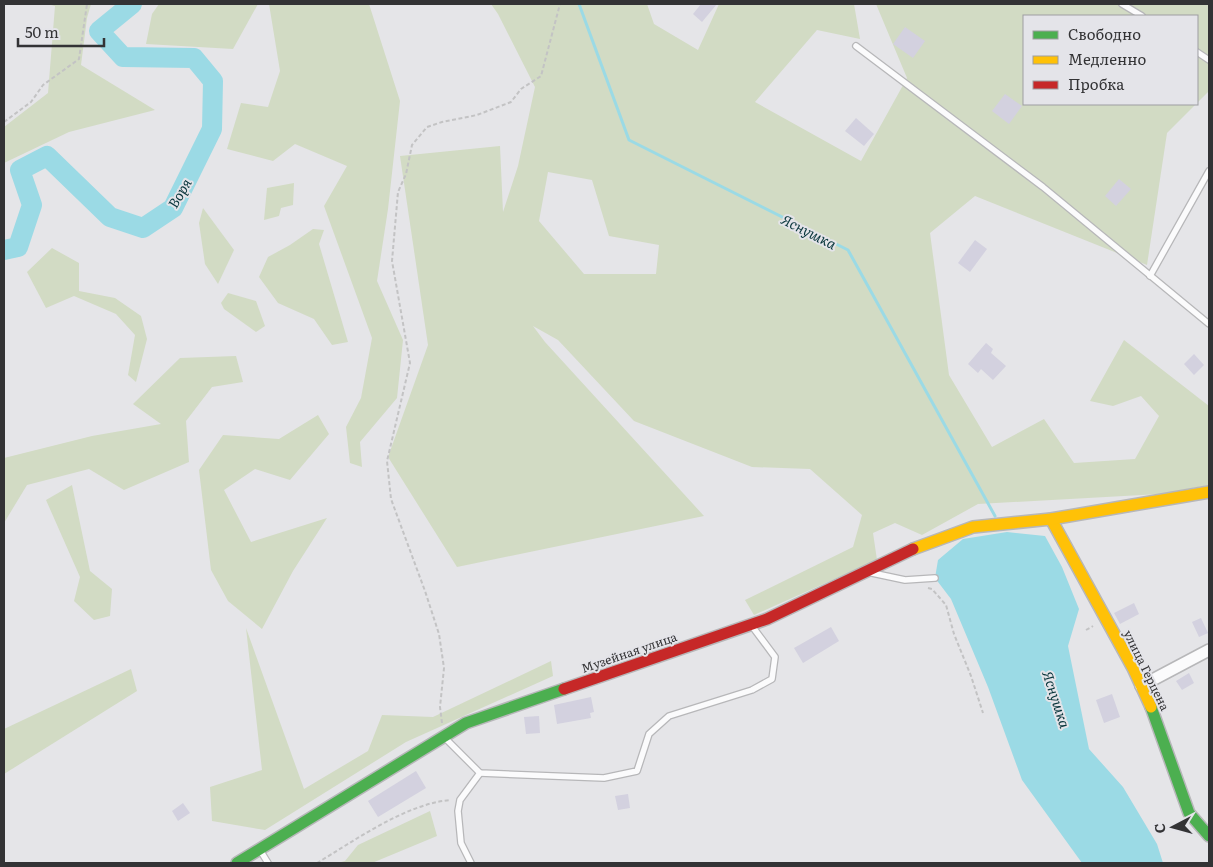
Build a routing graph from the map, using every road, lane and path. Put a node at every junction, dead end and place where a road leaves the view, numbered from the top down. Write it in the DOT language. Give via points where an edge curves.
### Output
graph roads {
  1 [pos="87,4"];
  2 [pos="560,4"];
  3 [pos="1122,4"];
  4 [pos="1140,15"];
  5 [pos="856,46"];
  6 [pos="1198,53"];
  7 [pos="1209,60"];
  8 [pos="4,122"];
  9 [pos="1209,171"];
  10 [pos="1150,276"];
  11 [pos="1209,324"];
  12 [pos="1209,492"];
  13 [pos="1051,519"];
  14 [pos="865,572"];
  15 [pos="935,578"];
  16 [pos="923,586"];
  17 [pos="750,624"];
  18 [pos="1209,650"];
  19 [pos="1141,686"];
  20 [pos="983,713"];
  21 [pos="443,737"];
  22 [pos="480,773"];
  23 [pos="460,800"];
  24 [pos="1209,836"];
  25 [pos="259,849"];
  26 [pos="237,863"];
  27 [pos="268,863"];
  28 [pos="317,863"];
  29 [pos="471,863"];
  1 -- 8 [label="path" via="79,60 43,85 31,102"];
  2 -- 21 [label="path" via="541,76 521,89 511,102 477,115 427,127 412,145 406,174 398,192 392,261 410,363 387,461 391,500 439,634 444,668 440,707"];
  3 -- 4 [label="lane"];
  5 -- 10 [label="lane" via="1043,187"];
  6 -- 7 [label="lane"];
  9 -- 10 [label="lane"];
  10 -- 11 [label="lane"];
  12 -- 13 [label="street, Музейная улица"];
  13 -- 14 [label="street, Музейная улица" via="973,527 923,544"];
  13 -- 19 [label="street, улица Герцена"];
  14 -- 15 [label="lane" via="905,580"];
  14 -- 17 [label="street, Музейная улица"];
  16 -- 20 [label="path" via="932,589 946,605"];
  17 -- 21 [label="street, Музейная улица" via="466,723"];
  17 -- 22 [label="lane" via="775,657 772,679 752,690 669,716 649,734 637,771 604,778"];
  18 -- 19 [label="street"];
  19 -- 24 [label="street, улица Герцена" via="1189,813"];
  21 -- 22 [label="lane"];
  21 -- 25 [label="street, Музейная улица"];
  22 -- 23 [label="lane"];
  23 -- 28 [label="path" via="421,807 388,821"];
  23 -- 29 [label="lane" via="461,843"];
  25 -- 26 [label="street, Музейная улица"];
  25 -- 27 [label="lane"];
}
